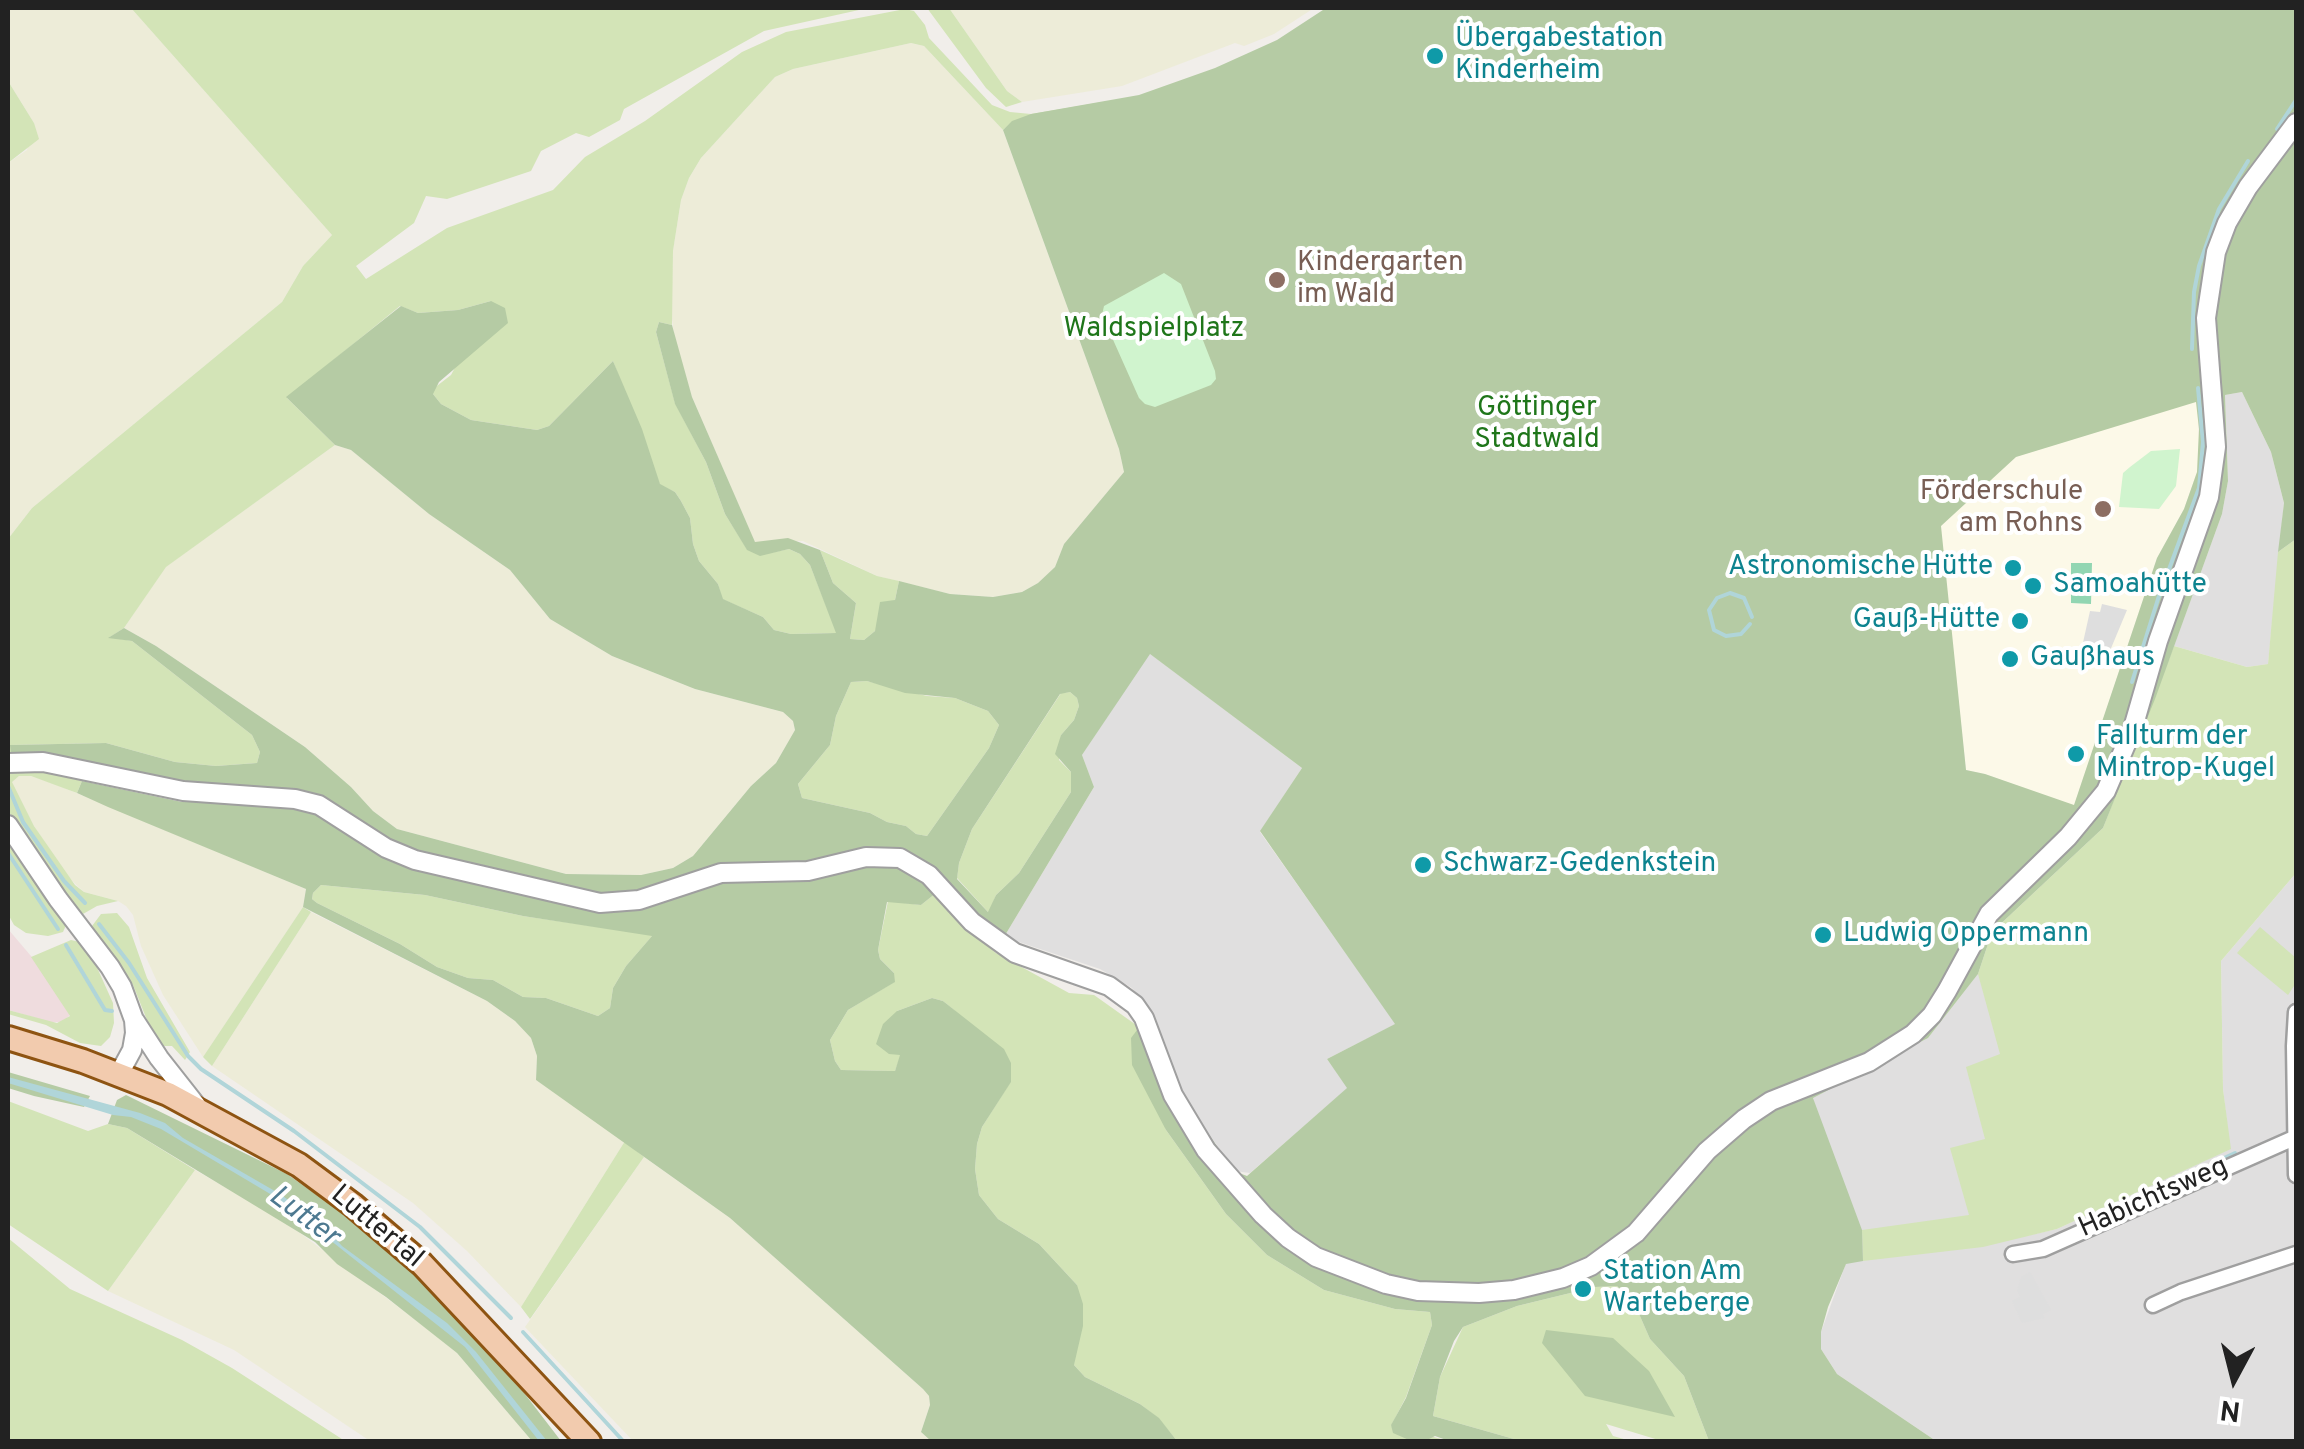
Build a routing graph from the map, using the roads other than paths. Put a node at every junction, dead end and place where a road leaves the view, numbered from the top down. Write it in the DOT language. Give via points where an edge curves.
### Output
graph roads {
  1 [pos="2296,123"];
  2 [pos="8,763"];
  3 [pos="8,825"];
  4 [pos="2296,1012"];
  5 [pos="132,1014"];
  6 [pos="8,1038"];
  7 [pos="119,1074"];
  8 [pos="200,1110"];
  9 [pos="2294,1138"];
  10 [pos="2296,1176"];
  11 [pos="2013,1254"];
  12 [pos="2296,1254"];
  13 [pos="2152,1306"];
  14 [pos="589,1442"];
  1 -- 2 [label="street" via="2248,186 2216,252 2206,318 2216,447 2208,497 2106,791 1989,914 1932,1015 1913,1034 1869,1062 1744,1119 1636,1233 1592,1266 1562,1278 1514,1290 1418,1291 1316,1257 1262,1215 1206,1150 1134,1006 1109,986 1015,954 900,858 866,856 808,871 721,873 639,900 600,902 415,860 295,799 183,791 44,762"];
  3 -- 5 [label="street" via="110,967"];
  4 -- 9 [label="street"];
  5 -- 7 [label="street" via="134,1042"];
  5 -- 8 [label="street"];
  6 -- 7 [label="main road, Luttertal"];
  7 -- 8 [label="main road, Luttertal"];
  8 -- 14 [label="main road, Luttertal" via="299,1166 388,1234 471,1312"];
  9 -- 10 [label="street"];
  9 -- 11 [label="street, Habichtsweg" via="2043,1250"];
  12 -- 13 [label="street"];
}
